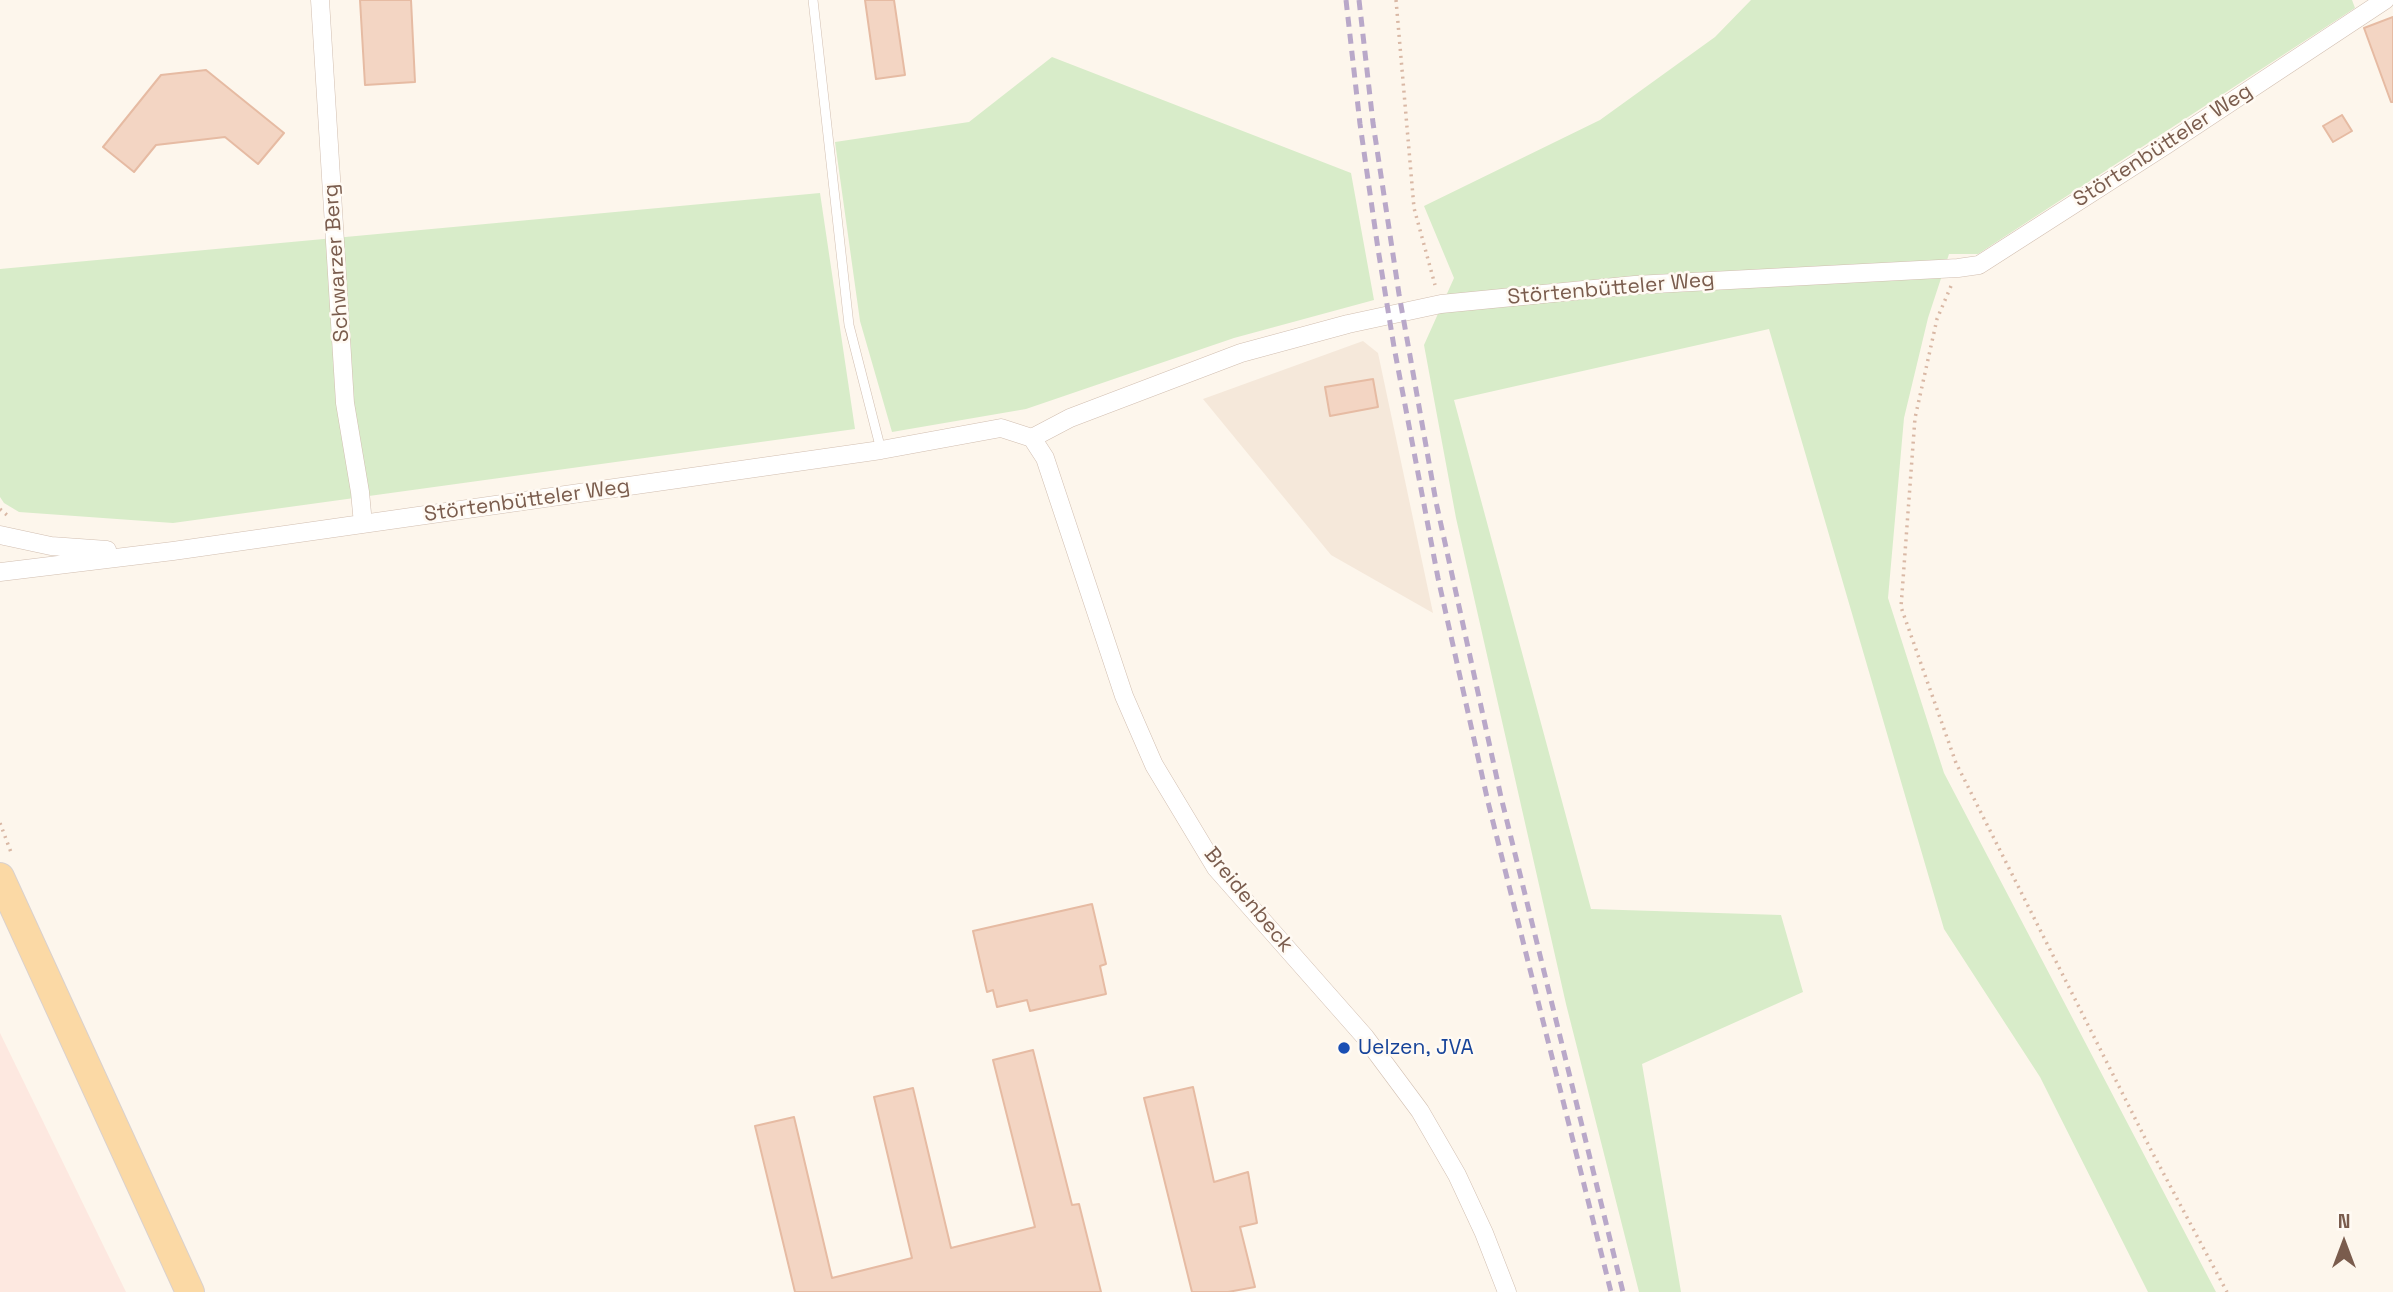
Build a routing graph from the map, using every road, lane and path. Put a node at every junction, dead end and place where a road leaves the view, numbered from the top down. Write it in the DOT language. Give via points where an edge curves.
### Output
graph roads {
  1 [pos="320,0"];
  2 [pos="813,0"];
  3 [pos="1396,0"];
  4 [pos="2385,0"];
  5 [pos="1958,268"];
  6 [pos="1441,304"];
  7 [pos="1032,439"];
  8 [pos="881,450"];
  9 [pos="363,524"];
  10 [pos="0,535"];
  11 [pos="173,551"];
  12 [pos="0,572"];
  13 [pos="0,877"];
  14 [pos="190,1292"];
  15 [pos="1507,1292"];
  16 [pos="2227,1292"];
  1 -- 9 [label="street, Schwarzer Berg" via="345,403"];
  2 -- 8 [label="lane" via="849,325"];
  3 -- 6 [label="path" via="1414,208"];
  4 -- 5 [label="street, Störtenbütteler Weg" via="1979,265"];
  5 -- 6 [label="street, Störtenbütteler Weg" via="1635,285"];
  5 -- 16 [label="path" via="1937,318 1915,418 1900,607 1956,763"];
  6 -- 7 [label="street, Störtenbütteler Weg" via="1241,353 1070,418"];
  7 -- 8 [label="street, Störtenbütteler Weg" via="1001,428"];
  7 -- 15 [label="street, Breidenbeck" via="1045,458 1124,696 1154,765 1216,868 1365,1037 1420,1111 1457,1175"];
  8 -- 9 [label="street, Störtenbütteler Weg"];
  9 -- 11 [label="street, Störtenbütteler Weg"];
  10 -- 11 [label="street, Störtenbütteler Weg" via="51,547"];
  11 -- 12 [label="street, Störtenbütteler Weg"];
  13 -- 14 [label="main road"];
}
